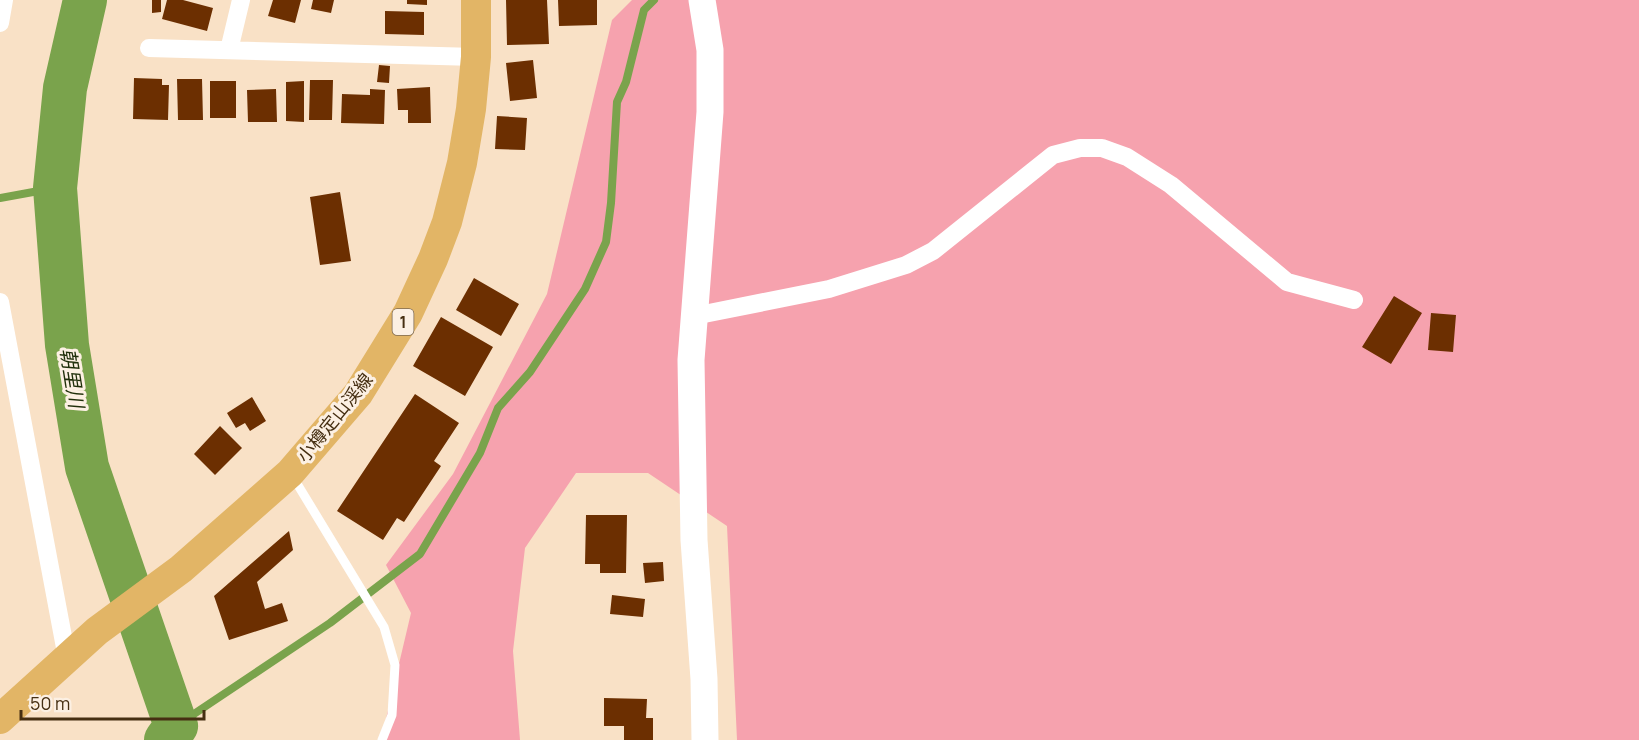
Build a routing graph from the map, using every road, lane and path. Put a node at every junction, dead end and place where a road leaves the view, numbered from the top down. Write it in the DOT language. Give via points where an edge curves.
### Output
graph roads {
  1 [pos="4,0"];
  2 [pos="241,0"];
  3 [pos="476,0"];
  4 [pos="702,0"];
  5 [pos="0,23"];
  6 [pos="149,48"];
  7 [pos="229,50"];
  8 [pos="476,57"];
  9 [pos="1354,300"];
  10 [pos="0,302"];
  11 [pos="694,316"];
  12 [pos="290,472"];
  13 [pos="67,658"];
  14 [pos="0,719"];
  15 [pos="382,740"];
  16 [pos="705,740"];
  1 -- 5 [label="street"];
  2 -- 7 [label="street"];
  3 -- 8 [label="main road, 小樽定山渓線 / 1"];
  4 -- 11 [label="street" via="710,50 710,112"];
  6 -- 7 [label="street"];
  7 -- 8 [label="street"];
  8 -- 12 [label="main road, 小樽定山渓線 / 1" via="462,163 433,259 408,314 358,394"];
  9 -- 11 [label="street" via="1287,282 1171,185 1127,157 1102,148 1080,148 1053,155 933,251 906,266 829,289"];
  10 -- 13 [label="street"];
  11 -- 16 [label="street" via="694,540"];
  12 -- 13 [label="main road, 小樽定山渓線 / 1" via="181,568"];
  12 -- 15 [label="lane" via="384,627 395,665 392,715"];
  13 -- 14 [label="main road, 小樽定山渓線 / 1"];
}
